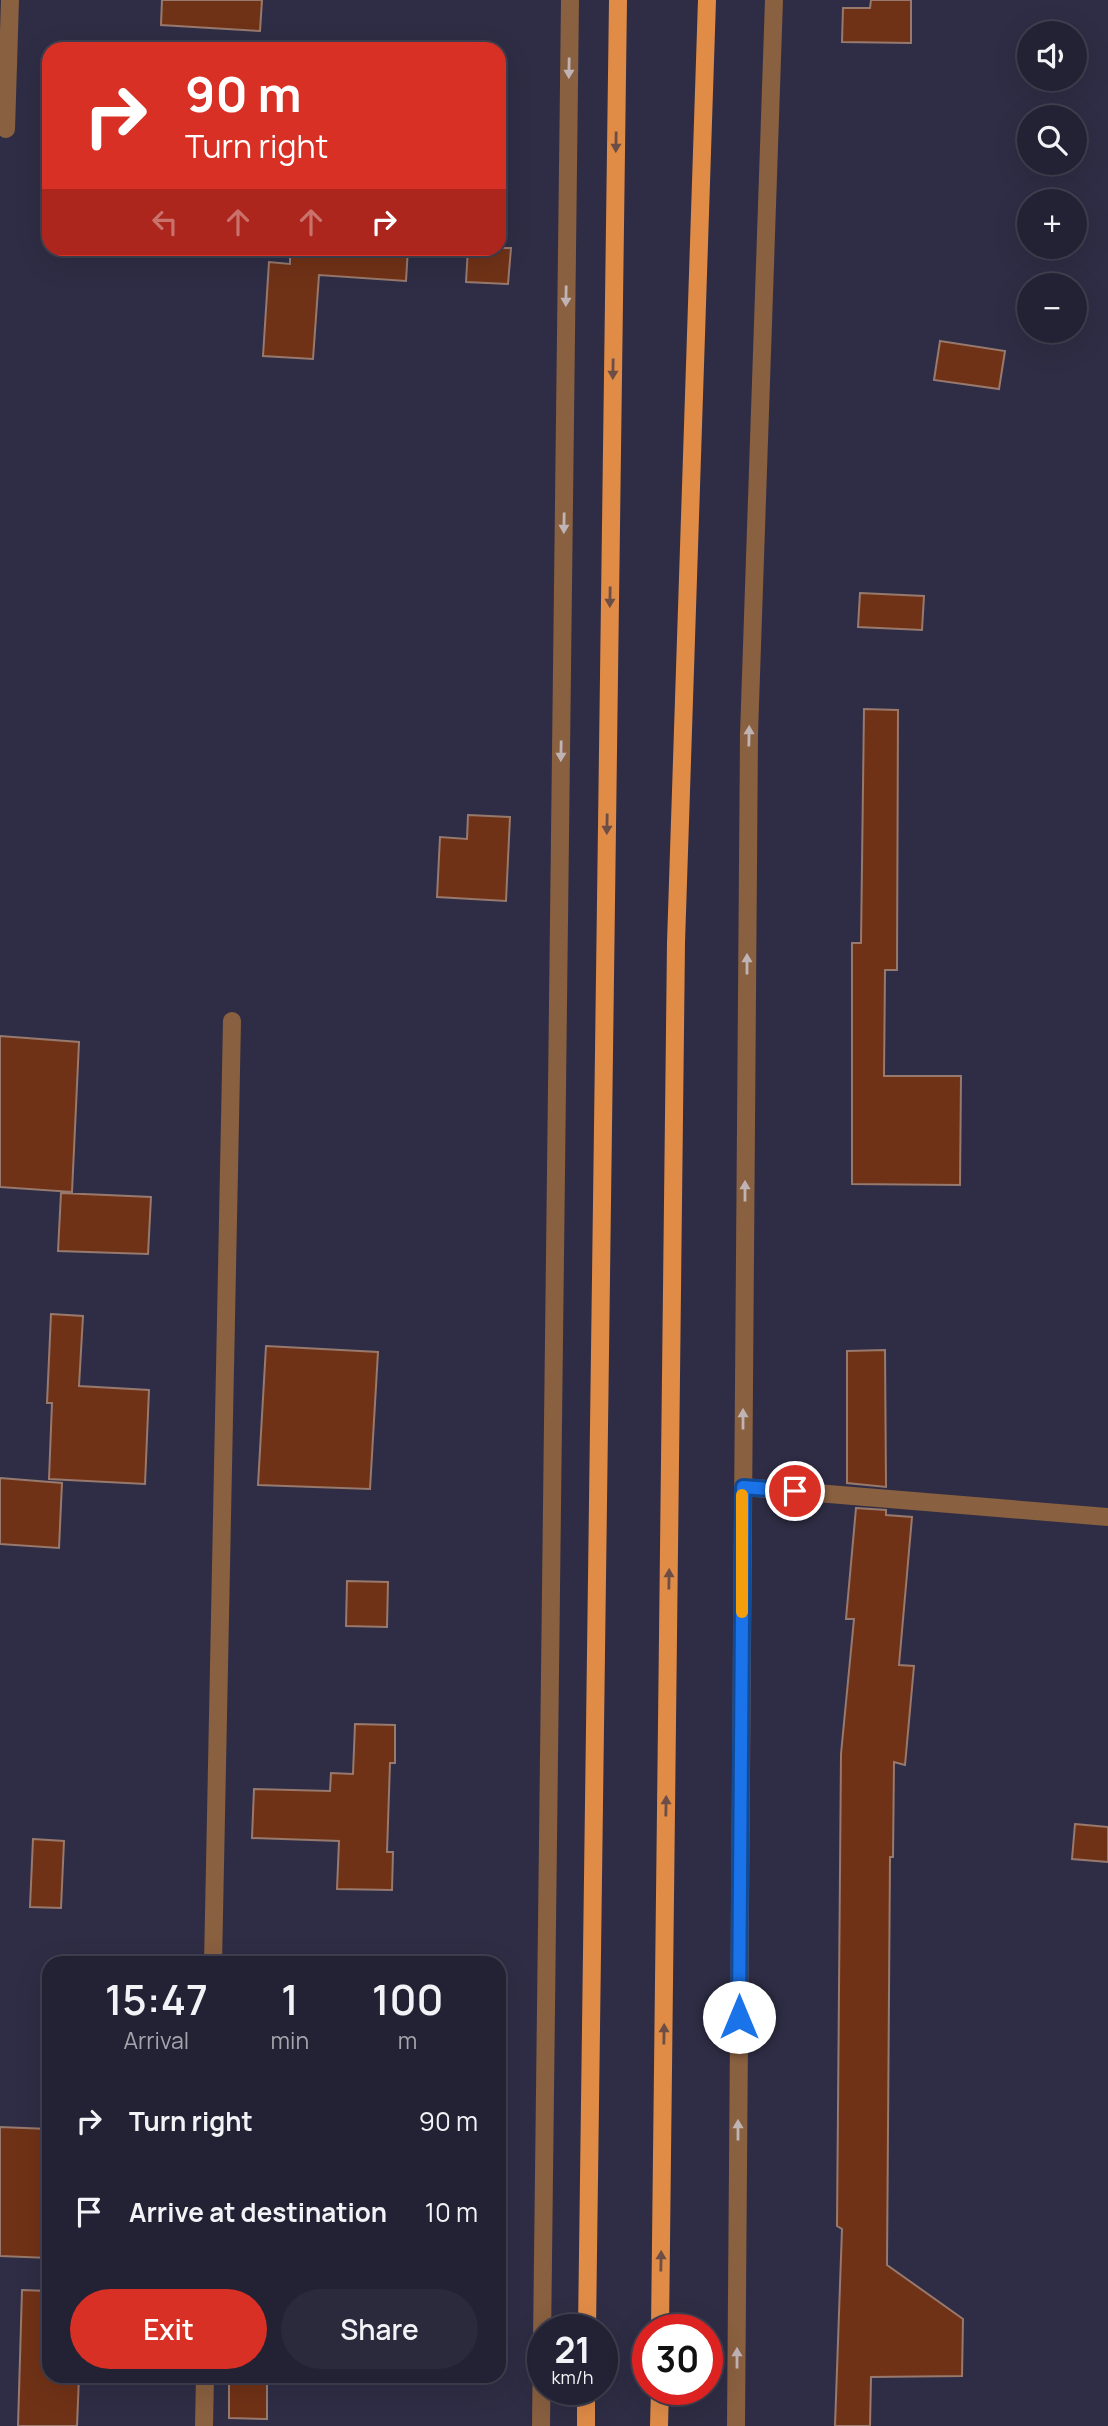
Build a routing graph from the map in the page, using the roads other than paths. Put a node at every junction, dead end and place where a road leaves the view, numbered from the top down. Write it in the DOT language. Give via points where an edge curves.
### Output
graph roads {
  1 [pos="10,0"];
  2 [pos="570,0"];
  3 [pos="618,0"];
  4 [pos="707,0"];
  5 [pos="774,0"];
  6 [pos="6,129"];
  7 [pos="232,1021"];
  8 [pos="743,1487"];
  9 [pos="1108,1517"];
  10 [pos="213,1956"];
  11 [pos="587,2314"];
  12 [pos="660,2314"];
  13 [pos="205,2383"];
  14 [pos="586,2405"];
  15 [pos="660,2405"];
  16 [pos="204,2426"];
  17 [pos="541,2426"];
  18 [pos="586,2426"];
  19 [pos="659,2426"];
  20 [pos="736,2426"];
  1 -- 6 [label="street"];
  2 -- 17 [label="street, one-way"];
  3 -- 11 [label="main road, one-way"];
  12 -- 4 [label="main road, one-way" via="676,943"];
  8 -- 5 [label="street, one-way" via="749,734"];
  7 -- 10 [label="street"];
  8 -- 9 [label="street"];
  20 -- 8 [label="street, one-way"];
  13 -- 16 [label="street"];
  14 -- 18 [label="main road"];
  15 -- 19 [label="main road"];
}
